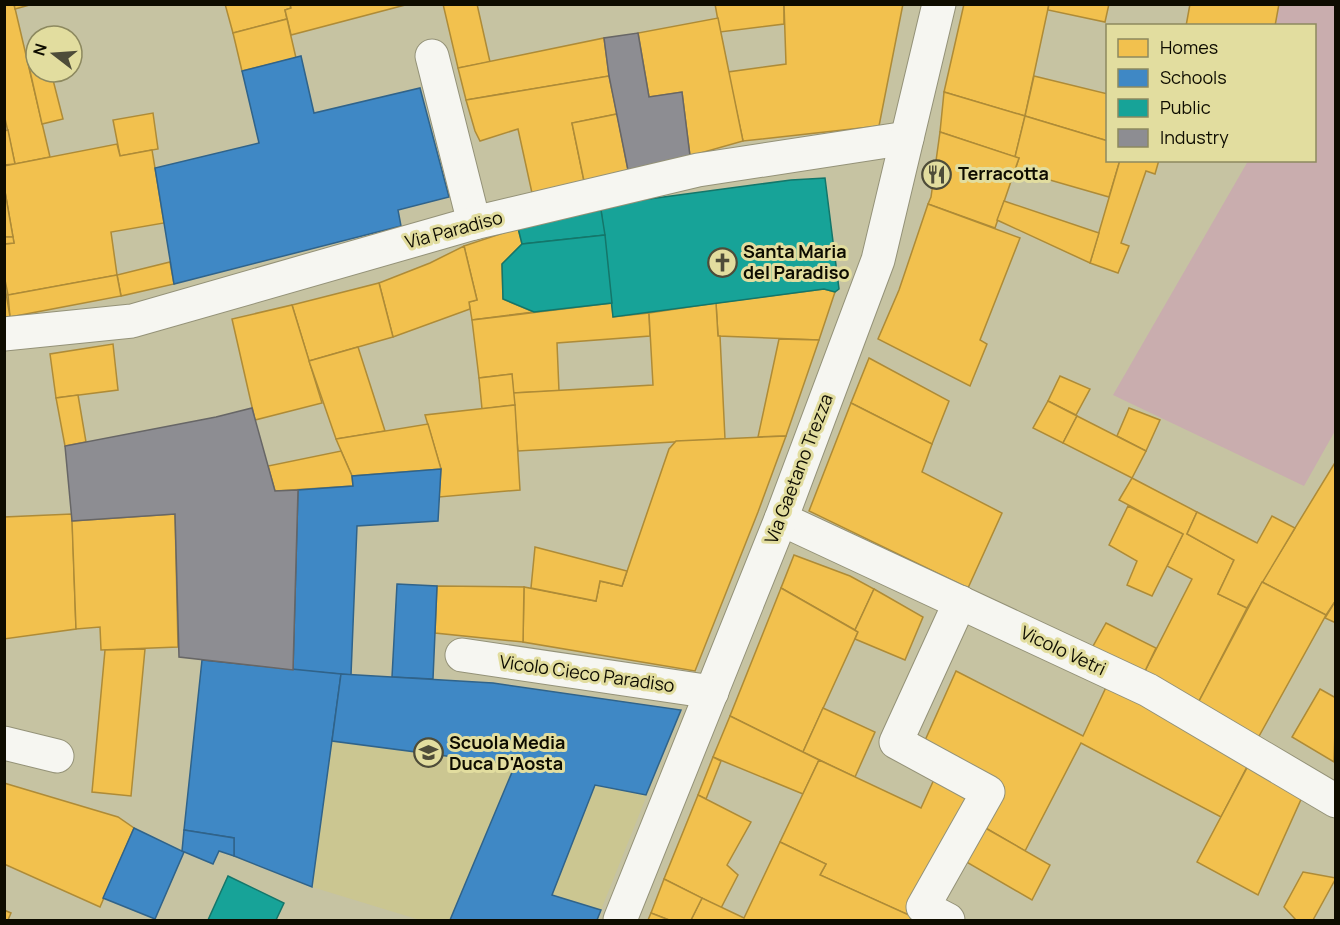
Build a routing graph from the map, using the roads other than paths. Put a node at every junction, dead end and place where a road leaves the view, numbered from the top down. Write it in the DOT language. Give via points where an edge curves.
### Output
graph roads {
  1 [pos="939,4"];
  2 [pos="432,56"];
  3 [pos="907,138"];
  4 [pos="474,223"];
  5 [pos="4,334"];
  6 [pos="781,519"];
  7 [pos="960,602"];
  8 [pos="462,655"];
  9 [pos="712,692"];
  10 [pos="4,743"];
  11 [pos="57,756"];
  12 [pos="1335,801"];
  13 [pos="620,921"];
  14 [pos="948,921"];
  1 -- 3 [label="street, Via Gaetano Trezza"];
  2 -- 4 [label="street"];
  3 -- 4 [label="street, Via Paradiso" via="698,171"];
  3 -- 6 [label="street, Via Gaetano Trezza" via="878,260"];
  4 -- 5 [label="street, Via Paradiso" via="132,321"];
  6 -- 7 [label="street, Vicolo Vetri"];
  6 -- 9 [label="street, Via Gaetano Trezza"];
  7 -- 12 [label="street, Vicolo Vetri" via="1148,690"];
  7 -- 14 [label="street" via="896,742 988,792 923,907"];
  8 -- 9 [label="street, Vicolo Cieco Paradiso"];
  9 -- 13 [label="street, Via Gaetano Trezza"];
  10 -- 11 [label="street"];
}
